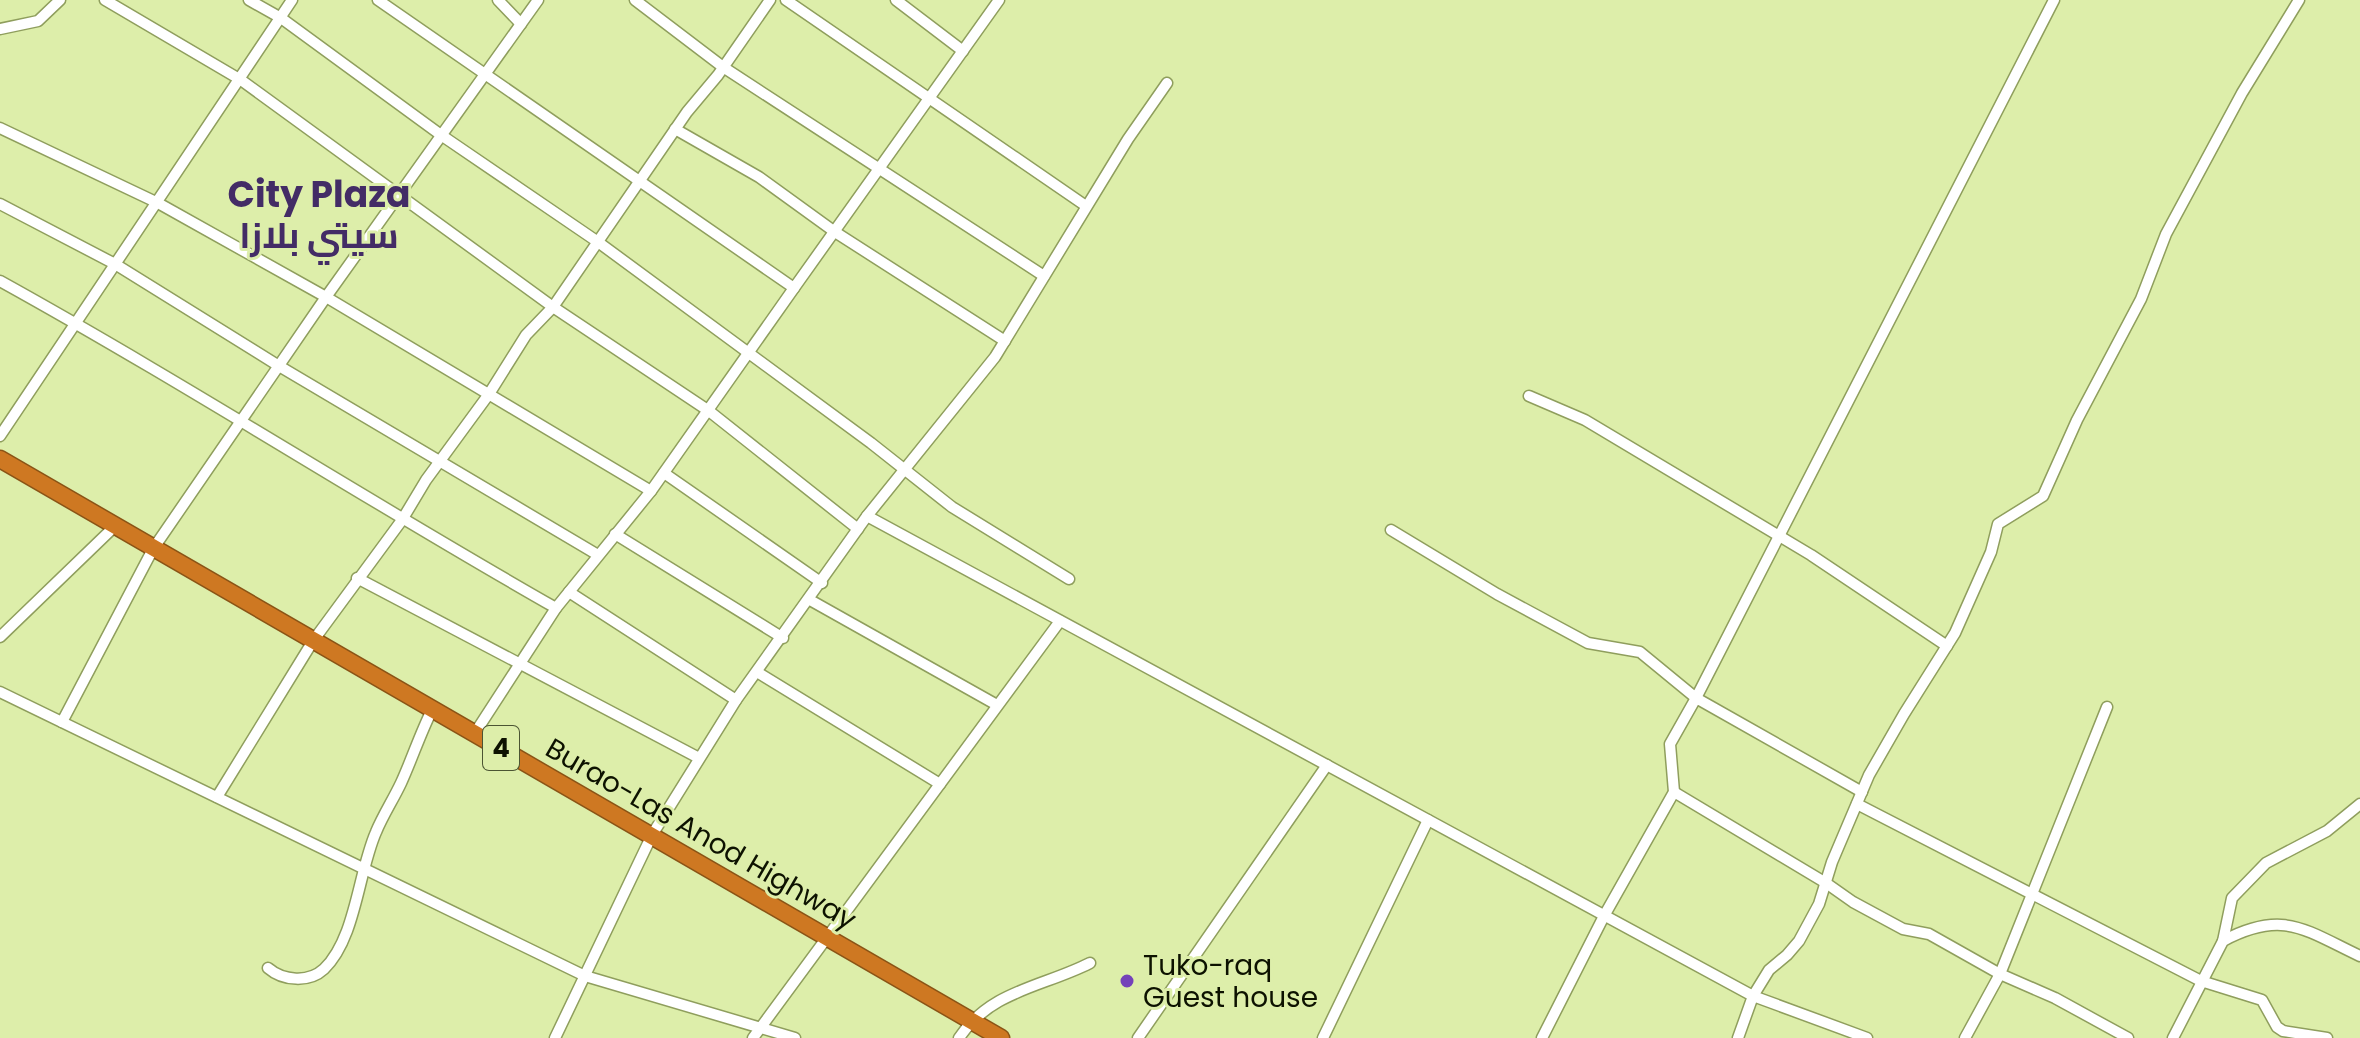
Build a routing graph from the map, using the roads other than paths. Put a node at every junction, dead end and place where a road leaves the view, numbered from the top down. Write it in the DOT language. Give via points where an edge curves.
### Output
graph roads {
  1 [pos="60,0"];
  2 [pos="105,0"];
  3 [pos="249,0"];
  4 [pos="292,0"];
  5 [pos="378,0"];
  6 [pos="498,0"];
  7 [pos="538,0"];
  8 [pos="635,0"];
  9 [pos="770,0"];
  10 [pos="786,0"];
  11 [pos="896,0"];
  12 [pos="999,0"];
  13 [pos="2054,0"];
  14 [pos="2299,0"];
  15 [pos="281,18"];
  16 [pos="521,24"];
  17 [pos="0,29"];
  18 [pos="963,51"];
  19 [pos="723,67"];
  20 [pos="485,74"];
  21 [pos="241,80"];
  22 [pos="1167,83"];
  23 [pos="930,99"];
  24 [pos="0,128"];
  25 [pos="675,129"];
  26 [pos="441,135"];
  27 [pos="880,169"];
  28 [pos="640,182"];
  29 [pos="400,198"];
  30 [pos="158,203"];
  31 [pos="0,204"];
  32 [pos="1086,206"];
  33 [pos="835,232"];
  34 [pos="598,242"];
  35 [pos="115,264"];
  36 [pos="1044,276"];
  37 [pos="0,281"];
  38 [pos="794,288"];
  39 [pos="326,297"];
  40 [pos="553,307"];
  41 [pos="74,322"];
  42 [pos="1005,341"];
  43 [pos="749,353"];
  44 [pos="279,366"];
  45 [pos="489,394"];
  46 [pos="1529,396"];
  47 [pos="709,411"];
  48 [pos="240,422"];
  49 [pos="0,436"];
  50 [pos="0,459"];
  51 [pos="439,462"];
  52 [pos="904,470"];
  53 [pos="664,473"];
  54 [pos="651,491"];
  55 [pos="867,516"];
  56 [pos="402,520"];
  57 [pos="114,527"];
  58 [pos="858,529"];
  59 [pos="1391,530"];
  60 [pos="615,534"];
  61 [pos="1779,537"];
  62 [pos="153,549"];
  63 [pos="598,555"];
  64 [pos="357,578"];
  65 [pos="1069,579"];
  66 [pos="822,583"];
  67 [pos="569,592"];
  68 [pos="810,600"];
  69 [pos="556,608"];
  70 [pos="1060,621"];
  71 [pos="0,637"];
  72 [pos="783,638"];
  73 [pos="313,641"];
  74 [pos="1947,646"];
  75 [pos="520,666"];
  76 [pos="757,672"];
  77 [pos="0,692"];
  78 [pos="1696,698"];
  79 [pos="736,700"];
  80 [pos="997,705"];
  81 [pos="2107,707"];
  82 [pos="432,710"];
  83 [pos="62,722"];
  84 [pos="475,733"];
  85 [pos="699,758"];
  86 [pos="1327,765"];
  87 [pos="940,784"];
  88 [pos="1674,792"];
  89 [pos="1862,792"];
  90 [pos="217,797"];
  91 [pos="1857,804"];
  92 [pos="2360,804"];
  93 [pos="1428,820"];
  94 [pos="652,835"];
  95 [pos="363,868"];
  96 [pos="1826,883"];
  97 [pos="2032,892"];
  98 [pos="1604,916"];
  99 [pos="828,937"];
  100 [pos="2223,941"];
  101 [pos="2360,956"];
  102 [pos="1090,963"];
  103 [pos="268,968"];
  104 [pos="2000,974"];
  105 [pos="585,976"];
  106 [pos="2201,981"];
  107 [pos="1753,996"];
  108 [pos="970,1021"];
  109 [pos="761,1028"];
  110 [pos="555,1038"];
  111 [pos="753,1038"];
  112 [pos="795,1038"];
  113 [pos="959,1038"];
  114 [pos="1001,1038"];
  115 [pos="1138,1038"];
  116 [pos="1323,1038"];
  117 [pos="1542,1038"];
  118 [pos="1738,1038"];
  119 [pos="1867,1038"];
  120 [pos="1965,1038"];
  121 [pos="2128,1038"];
  122 [pos="2173,1038"];
  123 [pos="2327,1038"];
  1 -- 17 [label="street" via="38,21"];
  2 -- 21 [label="street"];
  3 -- 15 [label="street"];
  4 -- 15 [label="street"];
  5 -- 20 [label="street"];
  6 -- 16 [label="street"];
  7 -- 16 [label="street"];
  8 -- 19 [label="street"];
  9 -- 19 [label="street"];
  10 -- 23 [label="street"];
  11 -- 18 [label="street"];
  12 -- 18 [label="street"];
  13 -- 61 [label="street"];
  14 -- 74 [label="street" via="2166,234 2141,299 2043,496 1998,524 1991,552"];
  15 -- 21 [label="street"];
  15 -- 26 [label="street"];
  16 -- 20 [label="street"];
  18 -- 23 [label="street"];
  19 -- 25 [label="street"];
  19 -- 27 [label="street"];
  20 -- 26 [label="street"];
  20 -- 28 [label="street"];
  21 -- 29 [label="street"];
  21 -- 30 [label="street"];
  22 -- 32 [label="street"];
  23 -- 27 [label="street"];
  23 -- 32 [label="street"];
  24 -- 30 [label="street"];
  25 -- 28 [label="street"];
  25 -- 33 [label="street" via="759,177"];
  26 -- 29 [label="street"];
  26 -- 34 [label="street"];
  27 -- 33 [label="street"];
  27 -- 36 [label="street"];
  28 -- 34 [label="street"];
  28 -- 38 [label="street"];
  29 -- 39 [label="street"];
  29 -- 40 [label="street"];
  30 -- 35 [label="street"];
  30 -- 39 [label="street"];
  31 -- 35 [label="street"];
  32 -- 36 [label="street"];
  33 -- 38 [label="street"];
  33 -- 42 [label="street"];
  34 -- 40 [label="street"];
  34 -- 43 [label="street"];
  35 -- 41 [label="street"];
  35 -- 44 [label="street"];
  36 -- 42 [label="street"];
  37 -- 41 [label="street"];
  38 -- 43 [label="street"];
  39 -- 44 [label="street"];
  39 -- 45 [label="street"];
  40 -- 45 [label="street" via="526,335"];
  40 -- 47 [label="street"];
  41 -- 48 [label="street"];
  41 -- 49 [label="street"];
  42 -- 52 [label="street"];
  43 -- 47 [label="street"];
  43 -- 52 [label="street"];
  44 -- 48 [label="street"];
  44 -- 51 [label="street"];
  45 -- 51 [label="street"];
  45 -- 54 [label="street"];
  46 -- 61 [label="street" via="1585,420"];
  47 -- 53 [label="street"];
  47 -- 58 [label="street"];
  48 -- 56 [label="street"];
  48 -- 62 [label="street"];
  50 -- 57 [label="highway, Burao-Las Anod Highway / 4"];
  51 -- 56 [label="street"];
  51 -- 63 [label="street"];
  52 -- 55 [label="street"];
  52 -- 65 [label="street" via="952,507"];
  53 -- 54 [label="street"];
  53 -- 66 [label="street"];
  54 -- 60 [label="street"];
  55 -- 58 [label="street"];
  55 -- 70 [label="street"];
  56 -- 64 [label="street"];
  56 -- 69 [label="street"];
  57 -- 62 [label="highway, Burao-Las Anod Highway / 4"];
  57 -- 71 [label="street"];
  58 -- 66 [label="street"];
  59 -- 78 [label="street" via="1588,643 1640,652"];
  60 -- 63 [label="street"];
  60 -- 72 [label="street"];
  61 -- 74 [label="street"];
  61 -- 78 [label="street"];
  62 -- 73 [label="highway, Burao-Las Anod Highway / 4"];
  62 -- 83 [label="street"];
  63 -- 67 [label="street"];
  64 -- 73 [label="street"];
  64 -- 75 [label="street"];
  66 -- 68 [label="street"];
  67 -- 69 [label="street"];
  67 -- 79 [label="street"];
  68 -- 72 [label="street"];
  68 -- 80 [label="street"];
  69 -- 75 [label="street"];
  70 -- 80 [label="street"];
  70 -- 86 [label="street"];
  72 -- 76 [label="street"];
  73 -- 82 [label="highway, Burao-Las Anod Highway / 4"];
  73 -- 90 [label="street"];
  74 -- 89 [label="street"];
  75 -- 84 [label="street"];
  75 -- 85 [label="street"];
  76 -- 79 [label="street"];
  76 -- 87 [label="street"];
  77 -- 83 [label="street"];
  78 -- 88 [label="street" via="1670,744"];
  78 -- 89 [label="street"];
  79 -- 85 [label="street"];
  80 -- 87 [label="street"];
  81 -- 97 [label="street"];
  82 -- 84 [label="highway, Burao-Las Anod Highway / 4"];
  82 -- 95 [label="street"];
  83 -- 90 [label="street"];
  84 -- 94 [label="highway, Burao-Las Anod Highway / 4"];
  85 -- 94 [label="street"];
  86 -- 93 [label="street"];
  86 -- 115 [label="street"];
  87 -- 99 [label="street"];
  88 -- 96 [label="street"];
  88 -- 98 [label="street"];
  89 -- 91 [label="street"];
  90 -- 95 [label="street"];
  91 -- 96 [label="street"];
  91 -- 97 [label="street"];
  92 -- 100 [label="street" via="2327,831 2266,863 2232,898"];
  93 -- 98 [label="street"];
  93 -- 116 [label="street"];
  94 -- 99 [label="highway, Burao-Las Anod Highway / 4"];
  94 -- 105 [label="street"];
  95 -- 103 [label="street" via="345,932 325,968 294,979"];
  95 -- 105 [label="street"];
  96 -- 104 [label="street" via="1903,929 1929,934"];
  96 -- 107 [label="street" via="1799,941 1769,970"];
  97 -- 104 [label="street"];
  97 -- 106 [label="street"];
  98 -- 107 [label="street"];
  98 -- 117 [label="street"];
  99 -- 108 [label="highway, Burao-Las Anod Highway / 4"];
  99 -- 109 [label="street"];
  100 -- 101 [label="street" via="2282,923"];
  100 -- 106 [label="street"];
  102 -- 108 [label="street" via="1024,987"];
  104 -- 120 [label="street"];
  104 -- 121 [label="street"];
  105 -- 109 [label="street"];
  105 -- 110 [label="street"];
  106 -- 122 [label="street"];
  106 -- 123 [label="street" via="2262,1000 2283,1031"];
  107 -- 118 [label="street"];
  107 -- 119 [label="street"];
  108 -- 113 [label="street"];
  108 -- 114 [label="highway, Burao-Las Anod Highway / 4"];
  109 -- 111 [label="street"];
  109 -- 112 [label="street"];
}
